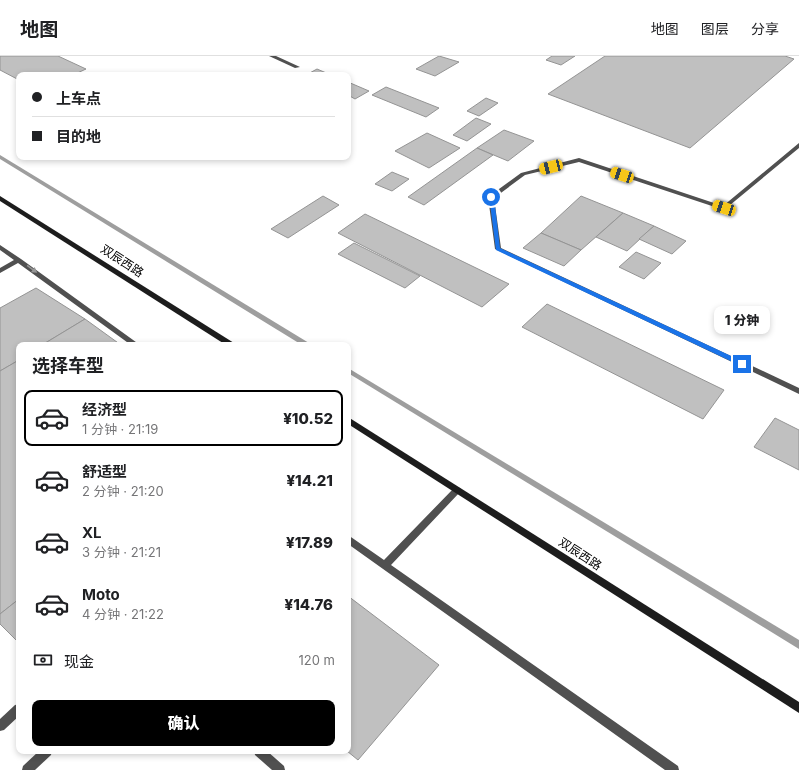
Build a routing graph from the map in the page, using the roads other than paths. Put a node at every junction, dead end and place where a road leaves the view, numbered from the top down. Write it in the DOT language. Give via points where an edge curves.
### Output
graph roads {
  1 [pos="272,56"];
  2 [pos="297,67"];
  3 [pos="799,145"];
  4 [pos="0,198"];
  5 [pos="0,247"];
  6 [pos="19,260"];
  7 [pos="0,271"];
  8 [pos="132,342"];
  9 [pos="225,342"];
  10 [pos="799,391"];
  11 [pos="351,422"];
  12 [pos="457,490"];
  13 [pos="351,542"];
  14 [pos="385,565"];
  15 [pos="799,708"];
  16 [pos="16,712"];
  17 [pos="0,726"];
  18 [pos="45,754"];
  19 [pos="262,754"];
  20 [pos="27,770"];
  21 [pos="280,770"];
  22 [pos="674,770"];
  1 -- 2 [label="street"];
  3 -- 10 [label="street" via="724,208 579,160 523,174 491,197 498,249"];
  4 -- 9 [label="main road, 双辰西路"];
  5 -- 6 [label="street"];
  6 -- 7 [label="street"];
  6 -- 8 [label="street, one-way"];
  11 -- 12 [label="main road, 双辰西路"];
  12 -- 14 [label="street"];
  12 -- 15 [label="main road, 双辰西路"];
  13 -- 14 [label="street"];
  14 -- 22 [label="street"];
  16 -- 17 [label="street"];
  18 -- 20 [label="street"];
  19 -- 21 [label="street"];
}
